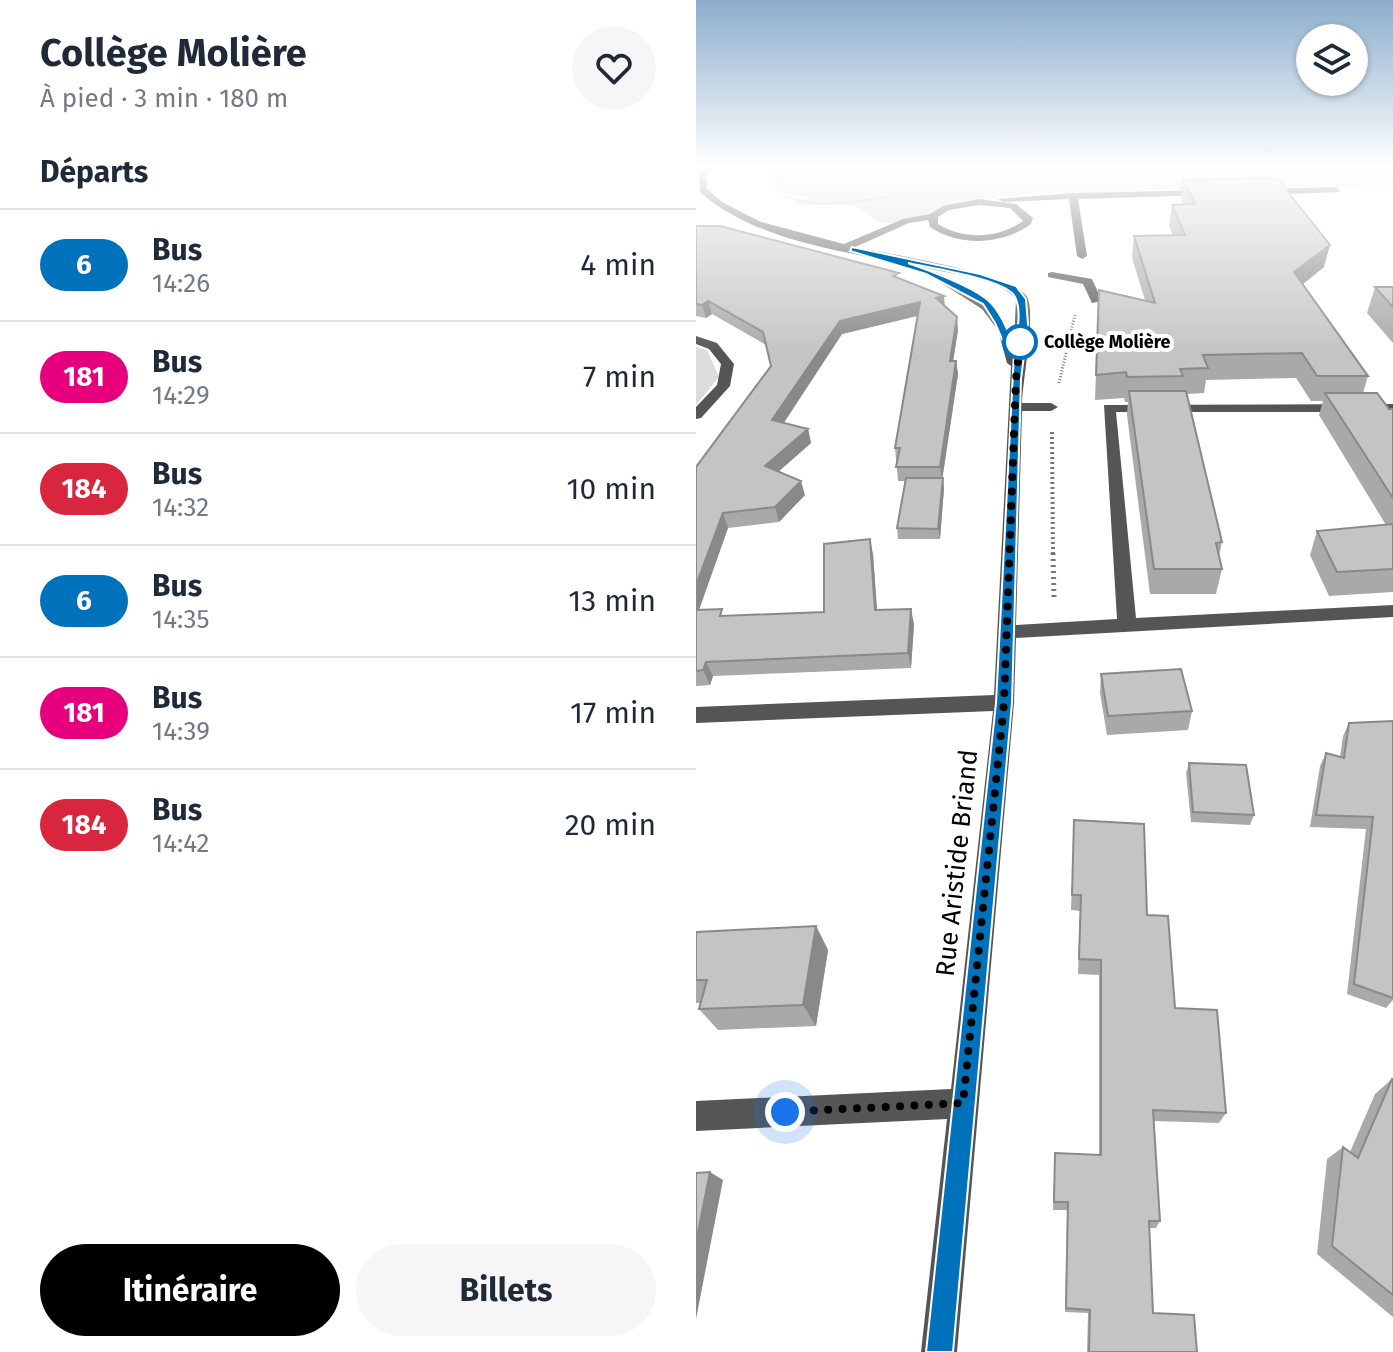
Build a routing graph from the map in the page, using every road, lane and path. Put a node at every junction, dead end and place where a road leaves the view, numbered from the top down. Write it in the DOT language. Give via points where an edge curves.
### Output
graph roads {
  1 [pos="773,228"];
  2 [pos="891,228"];
  3 [pos="937,228"];
  4 [pos="1017,228"];
  5 [pos="1078,228"];
  6 [pos="849,248"];
  7 [pos="1082,256"];
  8 [pos="1052,275"];
  9 [pos="1096,301"];
  10 [pos="696,340"];
  11 [pos="1016,379"];
  12 [pos="1015,407"];
  13 [pos="1051,407"];
  14 [pos="1393,408"];
  15 [pos="696,415"];
  16 [pos="1393,611"];
  17 [pos="1127,625"];
  18 [pos="1054,630"];
  19 [pos="1007,632"];
  20 [pos="1004,703"];
  21 [pos="696,715"];
  22 [pos="963,1103"];
  23 [pos="696,1116"];
  24 [pos="939,1352"];
  1 -- 6 [label="street, Rue Aristide Briand"];
  2 -- 6 [label="street"];
  3 -- 4 [label="street" via="968,237"];
  5 -- 7 [label="street"];
  6 -- 11 [label="street, Rue Aristide Briand" via="929,273 986,303 1012,351"];
  6 -- 11 [label="street, Rue Aristide Briand" via="1013,288 1022,299 1023,324"];
  8 -- 9 [label="street" via="1088,281"];
  9 -- 13 [label="path" via="1079,300"];
  10 -- 15 [label="street" via="713,346 728,364 723,386"];
  11 -- 12 [label="street, Rue Aristide Briand"];
  12 -- 13 [label="street"];
  12 -- 19 [label="street, Rue Aristide Briand"];
  13 -- 18 [label="path"];
  14 -- 17 [label="street" via="1109,408"];
  16 -- 17 [label="street"];
  17 -- 18 [label="street"];
  18 -- 19 [label="street"];
  19 -- 20 [label="street, Rue Aristide Briand"];
  20 -- 21 [label="street"];
  20 -- 22 [label="street, Rue Aristide Briand"];
  22 -- 23 [label="street"];
  22 -- 24 [label="street, Rue Aristide Briand"];
}
